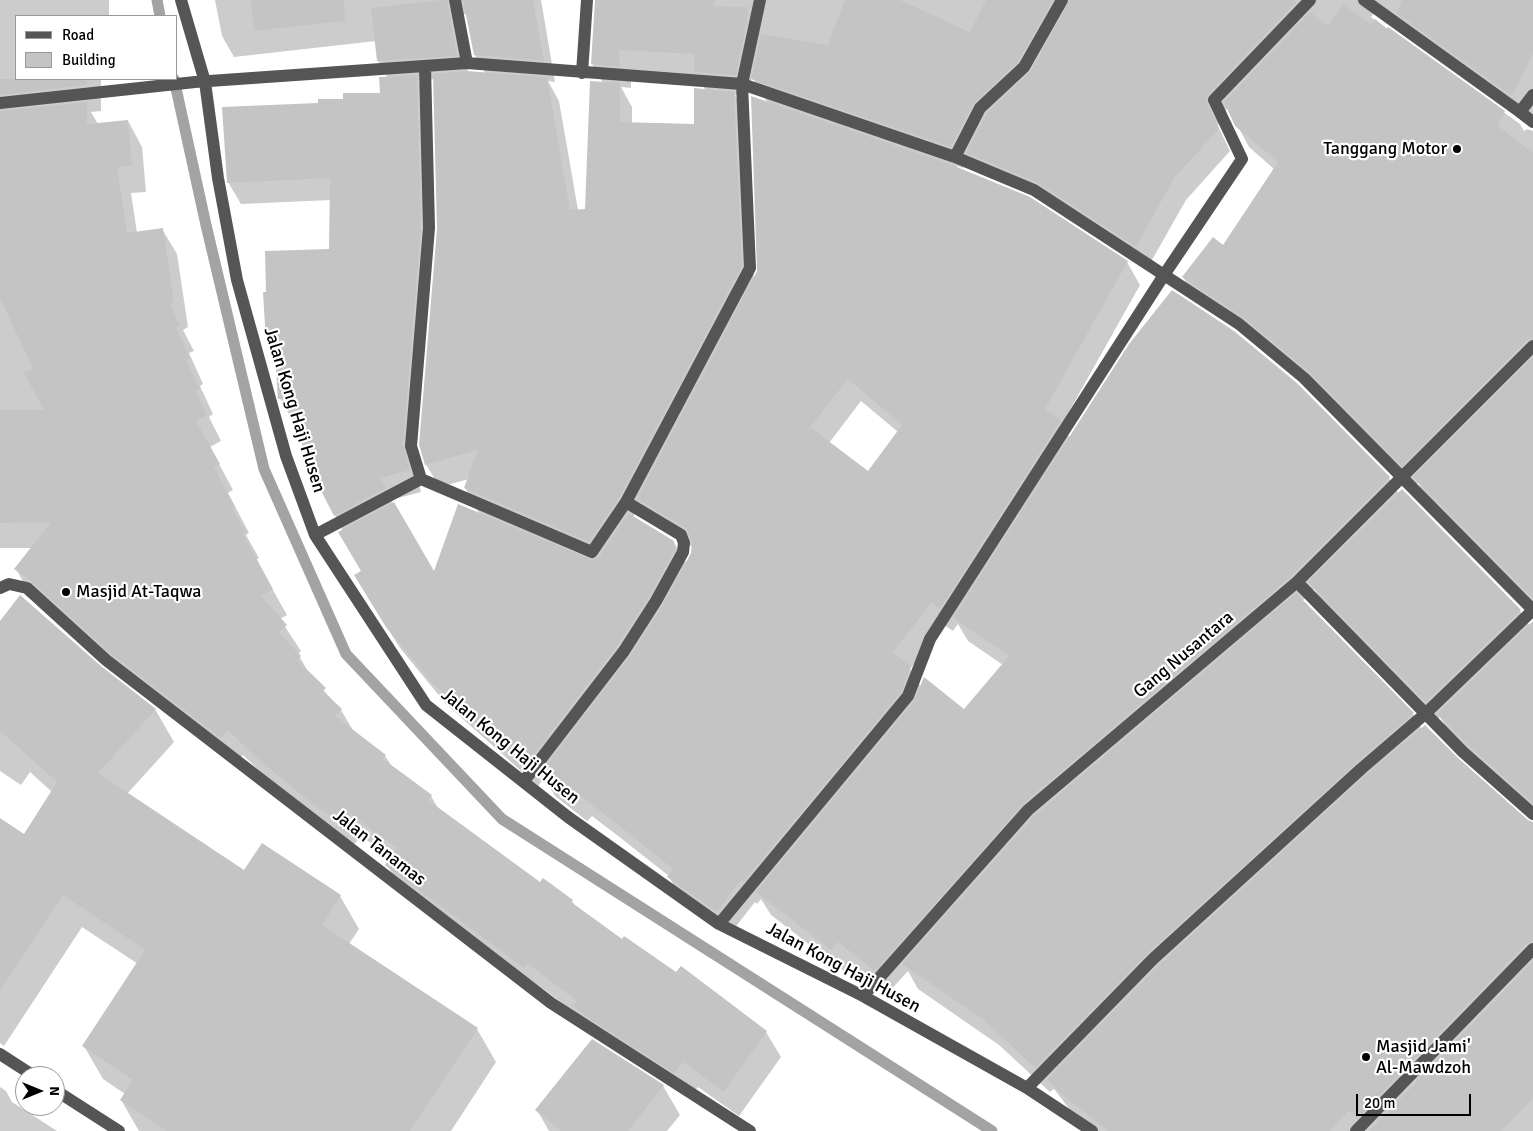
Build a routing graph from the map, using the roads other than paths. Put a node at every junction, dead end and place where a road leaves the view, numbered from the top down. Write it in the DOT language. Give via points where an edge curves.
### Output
graph roads {
  1 [pos="181,0"];
  2 [pos="454,0"];
  3 [pos="587,0"];
  4 [pos="760,0"];
  5 [pos="1062,0"];
  6 [pos="1310,0"];
  7 [pos="1364,0"];
  8 [pos="467,63"];
  9 [pos="425,66"];
  10 [pos="582,73"];
  11 [pos="200,82"];
  12 [pos="742,84"];
  13 [pos="1533,95"];
  14 [pos="0,103"];
  15 [pos="1520,112"];
  16 [pos="1533,122"];
  17 [pos="955,157"];
  18 [pos="1164,276"];
  19 [pos="1533,346"];
  20 [pos="1404,477"];
  21 [pos="421,479"];
  22 [pos="626,502"];
  23 [pos="315,535"];
  24 [pos="1297,582"];
  25 [pos="0,588"];
  26 [pos="1533,610"];
  27 [pos="1425,714"];
  28 [pos="524,781"];
  29 [pos="1533,814"];
  30 [pos="719,924"];
  31 [pos="1533,949"];
  32 [pos="862,996"];
  33 [pos="0,1054"];
  34 [pos="19,1066"];
  35 [pos="1027,1088"];
  36 [pos="65,1097"];
  37 [pos="118,1131"];
  38 [pos="750,1131"];
  39 [pos="1092,1131"];
  40 [pos="1356,1131"];
  1 -- 11 [label="street, Jalan Kong Haji Husen"];
  2 -- 8 [label="street"];
  3 -- 10 [label="street"];
  4 -- 12 [label="street"];
  5 -- 17 [label="street" via="1024,67 980,108"];
  6 -- 18 [label="street" via="1214,100 1242,159"];
  7 -- 15 [label="street"];
  8 -- 9 [label="street"];
  8 -- 10 [label="street"];
  9 -- 11 [label="street"];
  9 -- 21 [label="street" via="429,228 411,446"];
  10 -- 12 [label="street"];
  11 -- 14 [label="street"];
  11 -- 23 [label="street, Jalan Kong Haji Husen" via="237,280 286,456"];
  12 -- 17 [label="street"];
  12 -- 22 [label="street" via="750,268"];
  13 -- 15 [label="street"];
  15 -- 16 [label="street"];
  17 -- 18 [label="street" via="1034,190"];
  18 -- 20 [label="street" via="1239,324 1297,372"];
  18 -- 30 [label="street" via="930,639 908,696"];
  19 -- 20 [label="street, Gang Nusantara"];
  20 -- 24 [label="street, Gang Nusantara"];
  20 -- 26 [label="street"];
  21 -- 22 [label="street" via="592,552"];
  21 -- 23 [label="street"];
  22 -- 28 [label="street" via="681,535 683,552 624,651"];
  23 -- 28 [label="street, Jalan Kong Haji Husen" via="426,705"];
  24 -- 27 [label="street"];
  24 -- 32 [label="street, Gang Nusantara" via="1028,810"];
  25 -- 38 [label="street, Jalan Tanamas" via="17,584 27,588 106,660 551,1003"];
  26 -- 27 [label="street"];
  27 -- 29 [label="street"];
  27 -- 35 [label="street" via="1360,769 1153,959"];
  28 -- 30 [label="street, Jalan Kong Haji Husen" via="568,817"];
  30 -- 32 [label="street, Jalan Kong Haji Husen"];
  31 -- 40 [label="street"];
  32 -- 35 [label="street, Jalan Kong Haji Husen"];
  33 -- 34 [label="street"];
  35 -- 39 [label="street, Jalan Kong Haji Husen"];
  36 -- 37 [label="street"];
}
